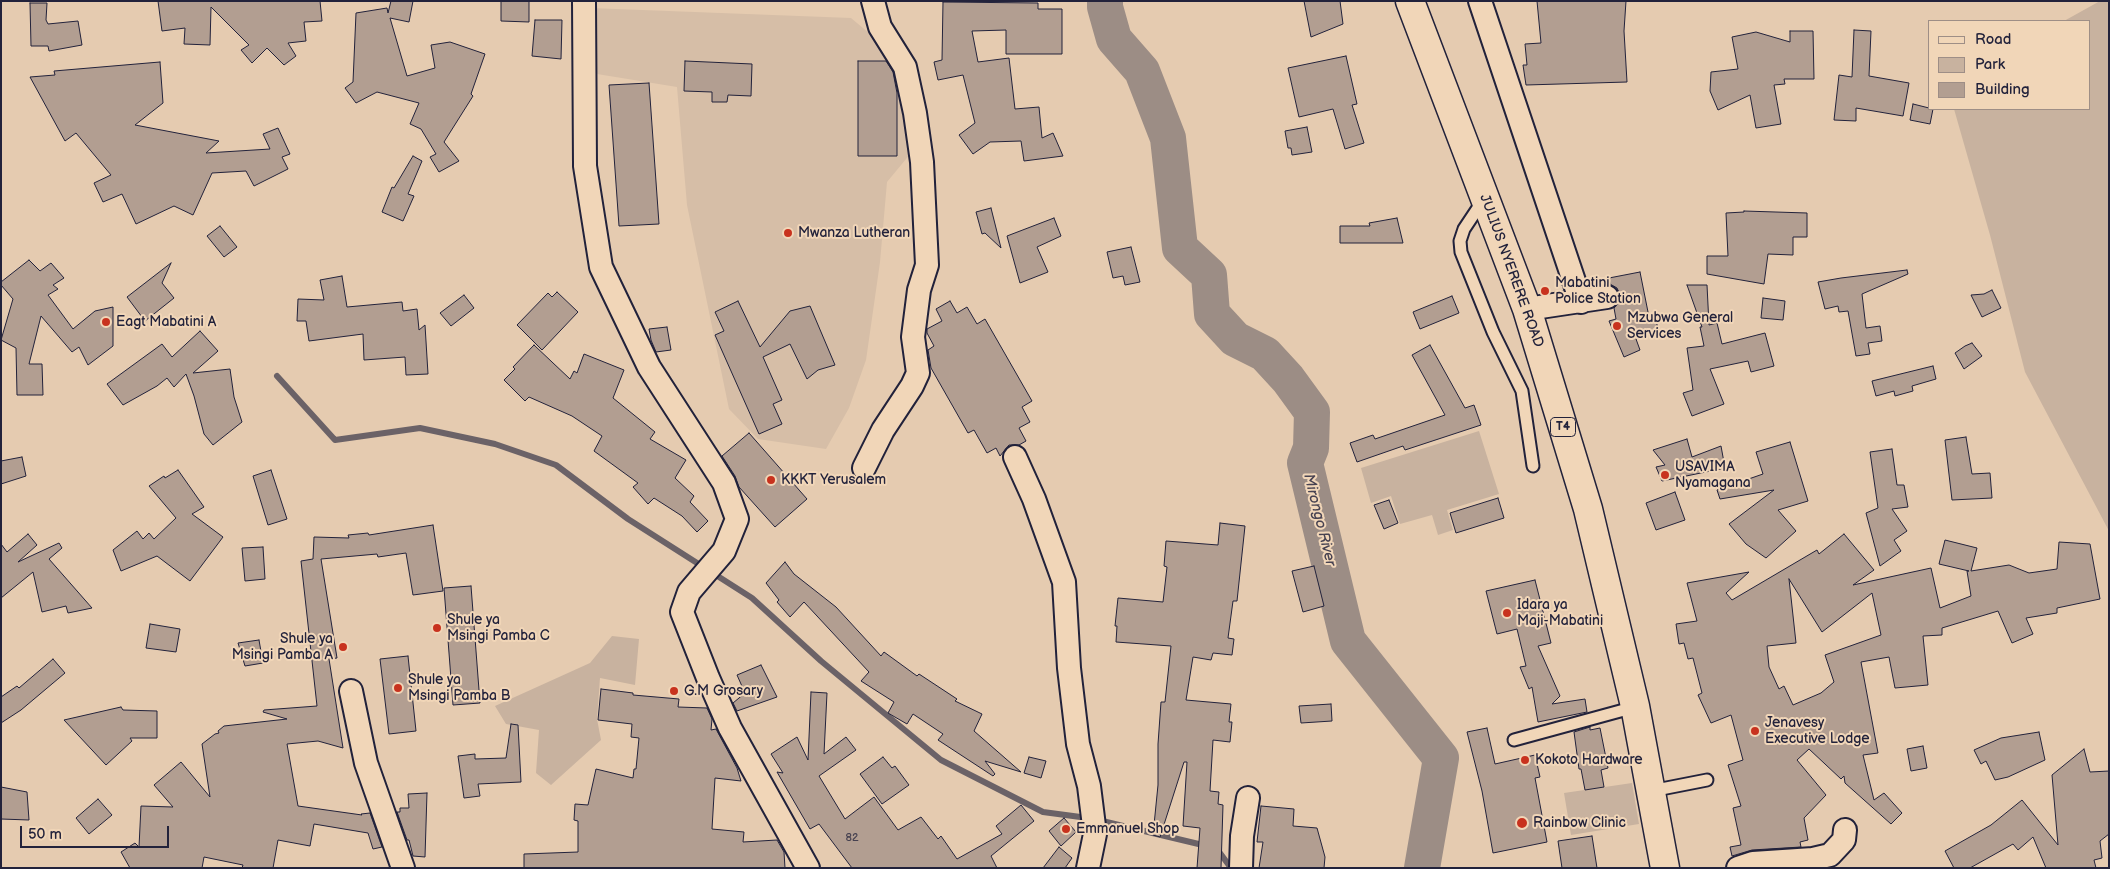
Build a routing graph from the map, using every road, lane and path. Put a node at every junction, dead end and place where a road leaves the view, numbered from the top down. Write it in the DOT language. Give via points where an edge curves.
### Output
graph roads {
  1 [pos="584,1"];
  2 [pos="873,1"];
  3 [pos="1410,1"];
  4 [pos="1480,1"];
  5 [pos="1484,198"];
  6 [pos="1607,297"];
  7 [pos="1581,302"];
  8 [pos="1527,309"];
  9 [pos="1015,457"];
  10 [pos="1533,466"];
  11 [pos="864,468"];
  12 [pos="351,691"];
  13 [pos="1635,706"];
  14 [pos="1514,740"];
  15 [pos="1707,780"];
  16 [pos="1651,792"];
  17 [pos="1248,798"];
  18 [pos="1845,830"];
  19 [pos="403,868"];
  20 [pos="808,868"];
  21 [pos="1088,868"];
  22 [pos="1241,868"];
  23 [pos="1665,868"];
  24 [pos="1738,868"];
  1 -- 20 [label="street" via="586,166 601,267 649,367 724,483 737,519 724,551 689,592 682,612 730,728"];
  2 -- 11 [label="street" via="880,27 905,67 915,113 922,162 927,265 919,290 913,337 918,373"];
  3 -- 5 [label="highway, JULIUS NYERERE ROAD / T4"];
  4 -- 7 [label="street"];
  5 -- 8 [label="highway, JULIUS NYERERE ROAD / T4"];
  5 -- 10 [label="lane" via="1464,229 1461,252 1493,332 1522,391"];
  6 -- 7 [label="street"];
  7 -- 8 [label="street"];
  8 -- 13 [label="highway, JULIUS NYERERE ROAD / T4" via="1588,510"];
  9 -- 21 [label="street" via="1064,582 1078,744 1089,786 1095,834"];
  12 -- 19 [label="street" via="366,763"];
  13 -- 14 [label="lane"];
  13 -- 16 [label="highway, JULIUS NYERERE ROAD / T4"];
  15 -- 16 [label="lane"];
  16 -- 23 [label="highway, JULIUS NYERERE ROAD / T4"];
  17 -- 22 [label="street"];
  18 -- 24 [label="street" via="1844,840 1830,855 1753,863"];
}
